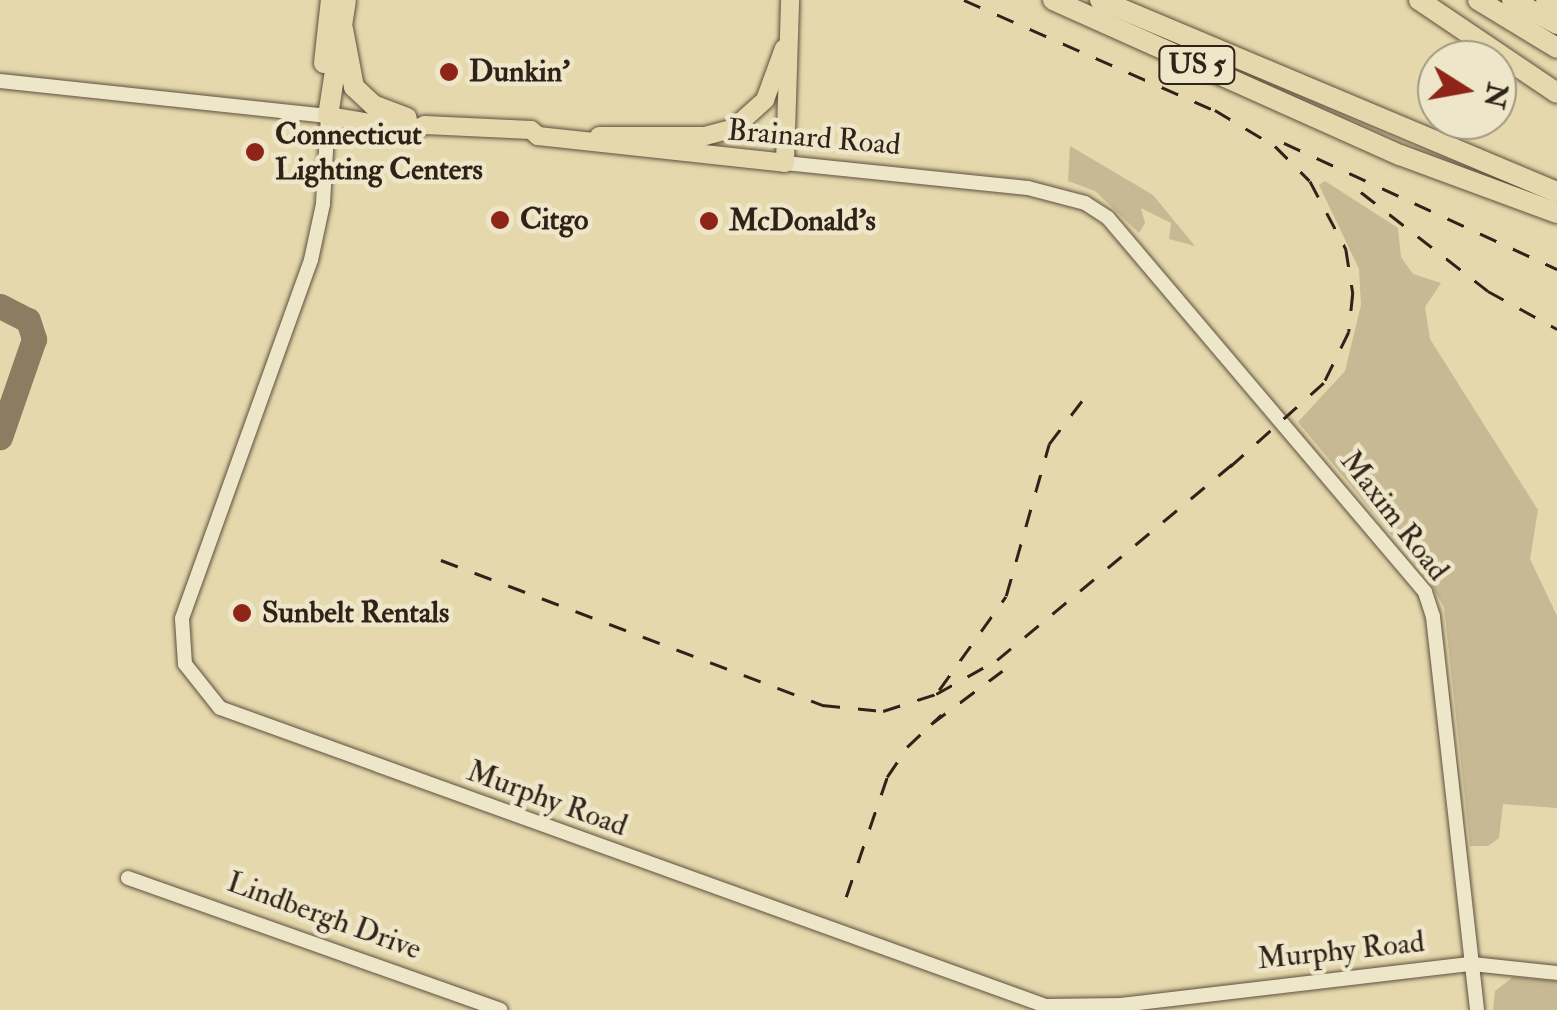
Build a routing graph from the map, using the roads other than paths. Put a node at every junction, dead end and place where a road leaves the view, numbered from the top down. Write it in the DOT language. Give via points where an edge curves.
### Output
graph roads {
  1 [pos="331,0"];
  2 [pos="346,0"];
  3 [pos="790,0"];
  4 [pos="1052,0"];
  5 [pos="1100,0"];
  6 [pos="1419,0"];
  7 [pos="1443,0"];
  8 [pos="1478,0"];
  9 [pos="1512,0"];
  10 [pos="1546,0"];
  11 [pos="1557,7"];
  12 [pos="1557,24"];
  13 [pos="343,29"];
  14 [pos="789,39"];
  15 [pos="1557,48"];
  16 [pos="1557,75"];
  17 [pos="0,81"];
  18 [pos="1557,93"];
  19 [pos="328,116"];
  20 [pos="408,122"];
  21 [pos="571,140"];
  22 [pos="785,163"];
  23 [pos="1557,192"];
  24 [pos="1084,203"];
  25 [pos="1557,214"];
  26 [pos="128,878"];
  27 [pos="1472,964"];
  28 [pos="1557,973"];
  29 [pos="500,1010"];
  30 [pos="1477,1010"];
  1 -- 19 [label="highway" via="322,87"];
  2 -- 13 [label="highway"];
  3 -- 14 [label="main road"];
  4 -- 25 [label="highway, US 5" via="1388,150"];
  5 -- 23 [label="highway, US 5"];
  6 -- 18 [label="highway"];
  7 -- 16 [label="highway"];
  8 -- 15 [label="highway"];
  9 -- 12 [label="highway"];
  10 -- 11 [label="highway"];
  13 -- 19 [label="highway"];
  13 -- 20 [label="highway" via="345,67 358,94"];
  14 -- 21 [label="main road" via="766,100 737,127 706,136 624,133"];
  14 -- 22 [label="main road"];
  17 -- 19 [label="street, Brainard Road"];
  19 -- 20 [label="main road, Brainard Road"];
  19 -- 27 [label="street, Murphy Road" via="323,204 310,264 182,619 185,664 212,702 1024,1002 1121,1005"];
  20 -- 21 [label="main road, Brainard Road" via="530,130"];
  21 -- 22 [label="main road, Brainard Road"];
  22 -- 24 [label="street, Brainard Road" via="1028,188"];
  24 -- 27 [label="street, Maxim Road" via="1133,243 1424,592 1433,617"];
  26 -- 29 [label="street, Lindbergh Drive"];
  27 -- 28 [label="street, Murphy Road"];
  27 -- 30 [label="street, Maxim Road"];
}
